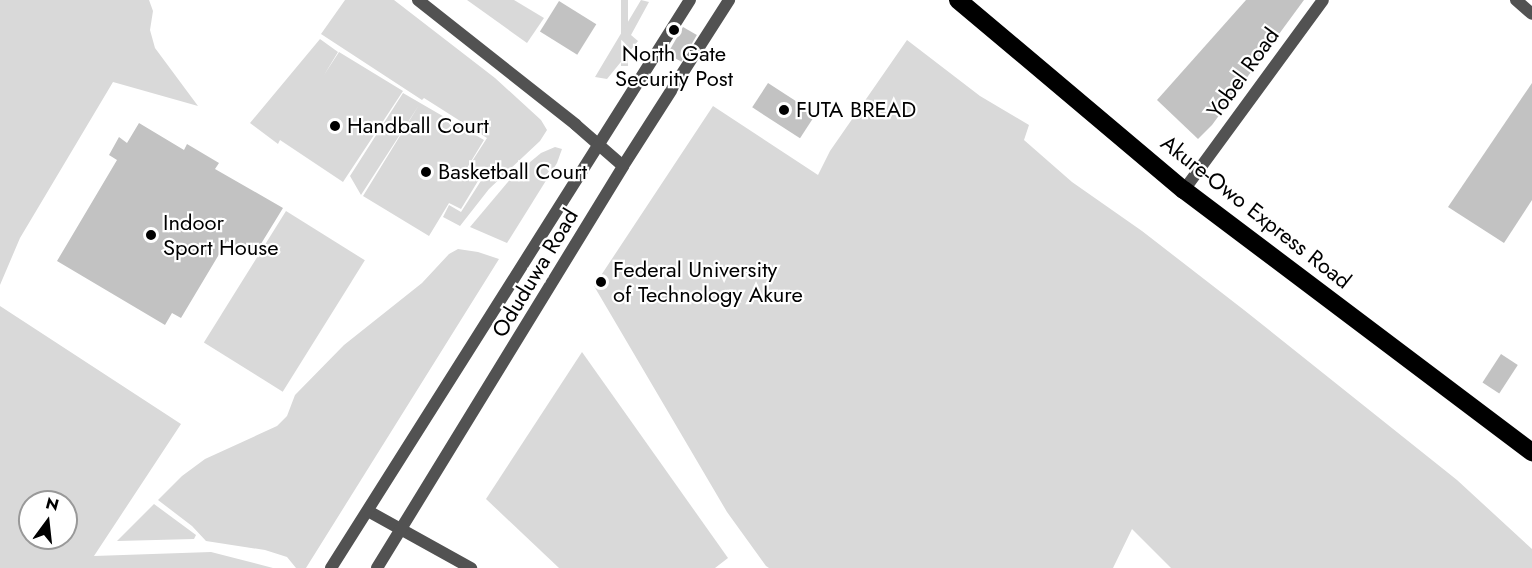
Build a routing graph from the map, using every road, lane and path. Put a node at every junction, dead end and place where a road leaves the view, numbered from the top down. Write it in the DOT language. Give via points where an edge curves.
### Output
graph roads {
  1 [pos="418,0"];
  2 [pos="690,0"];
  3 [pos="729,0"];
  4 [pos="958,0"];
  5 [pos="1323,0"];
  6 [pos="1516,0"];
  7 [pos="1532,14"];
  8 [pos="598,144"];
  9 [pos="624,166"];
  10 [pos="1184,190"];
  11 [pos="1532,452"];
  12 [pos="368,511"];
  13 [pos="400,530"];
  14 [pos="331,568"];
  15 [pos="377,568"];
  16 [pos="471,568"];
  1 -- 8 [label="street"];
  2 -- 8 [label="street"];
  3 -- 9 [label="street, Oduduwa Road"];
  4 -- 10 [label="highway, Akure-Owo Express Road"];
  5 -- 10 [label="street, Yobel Road"];
  6 -- 7 [label="street"];
  8 -- 9 [label="street"];
  8 -- 12 [label="street"];
  9 -- 13 [label="street, Oduduwa Road"];
  10 -- 11 [label="highway, Akure-Owo Express Road"];
  12 -- 13 [label="street"];
  12 -- 14 [label="street"];
  13 -- 15 [label="street, Oduduwa Road"];
  13 -- 16 [label="street"];
}
